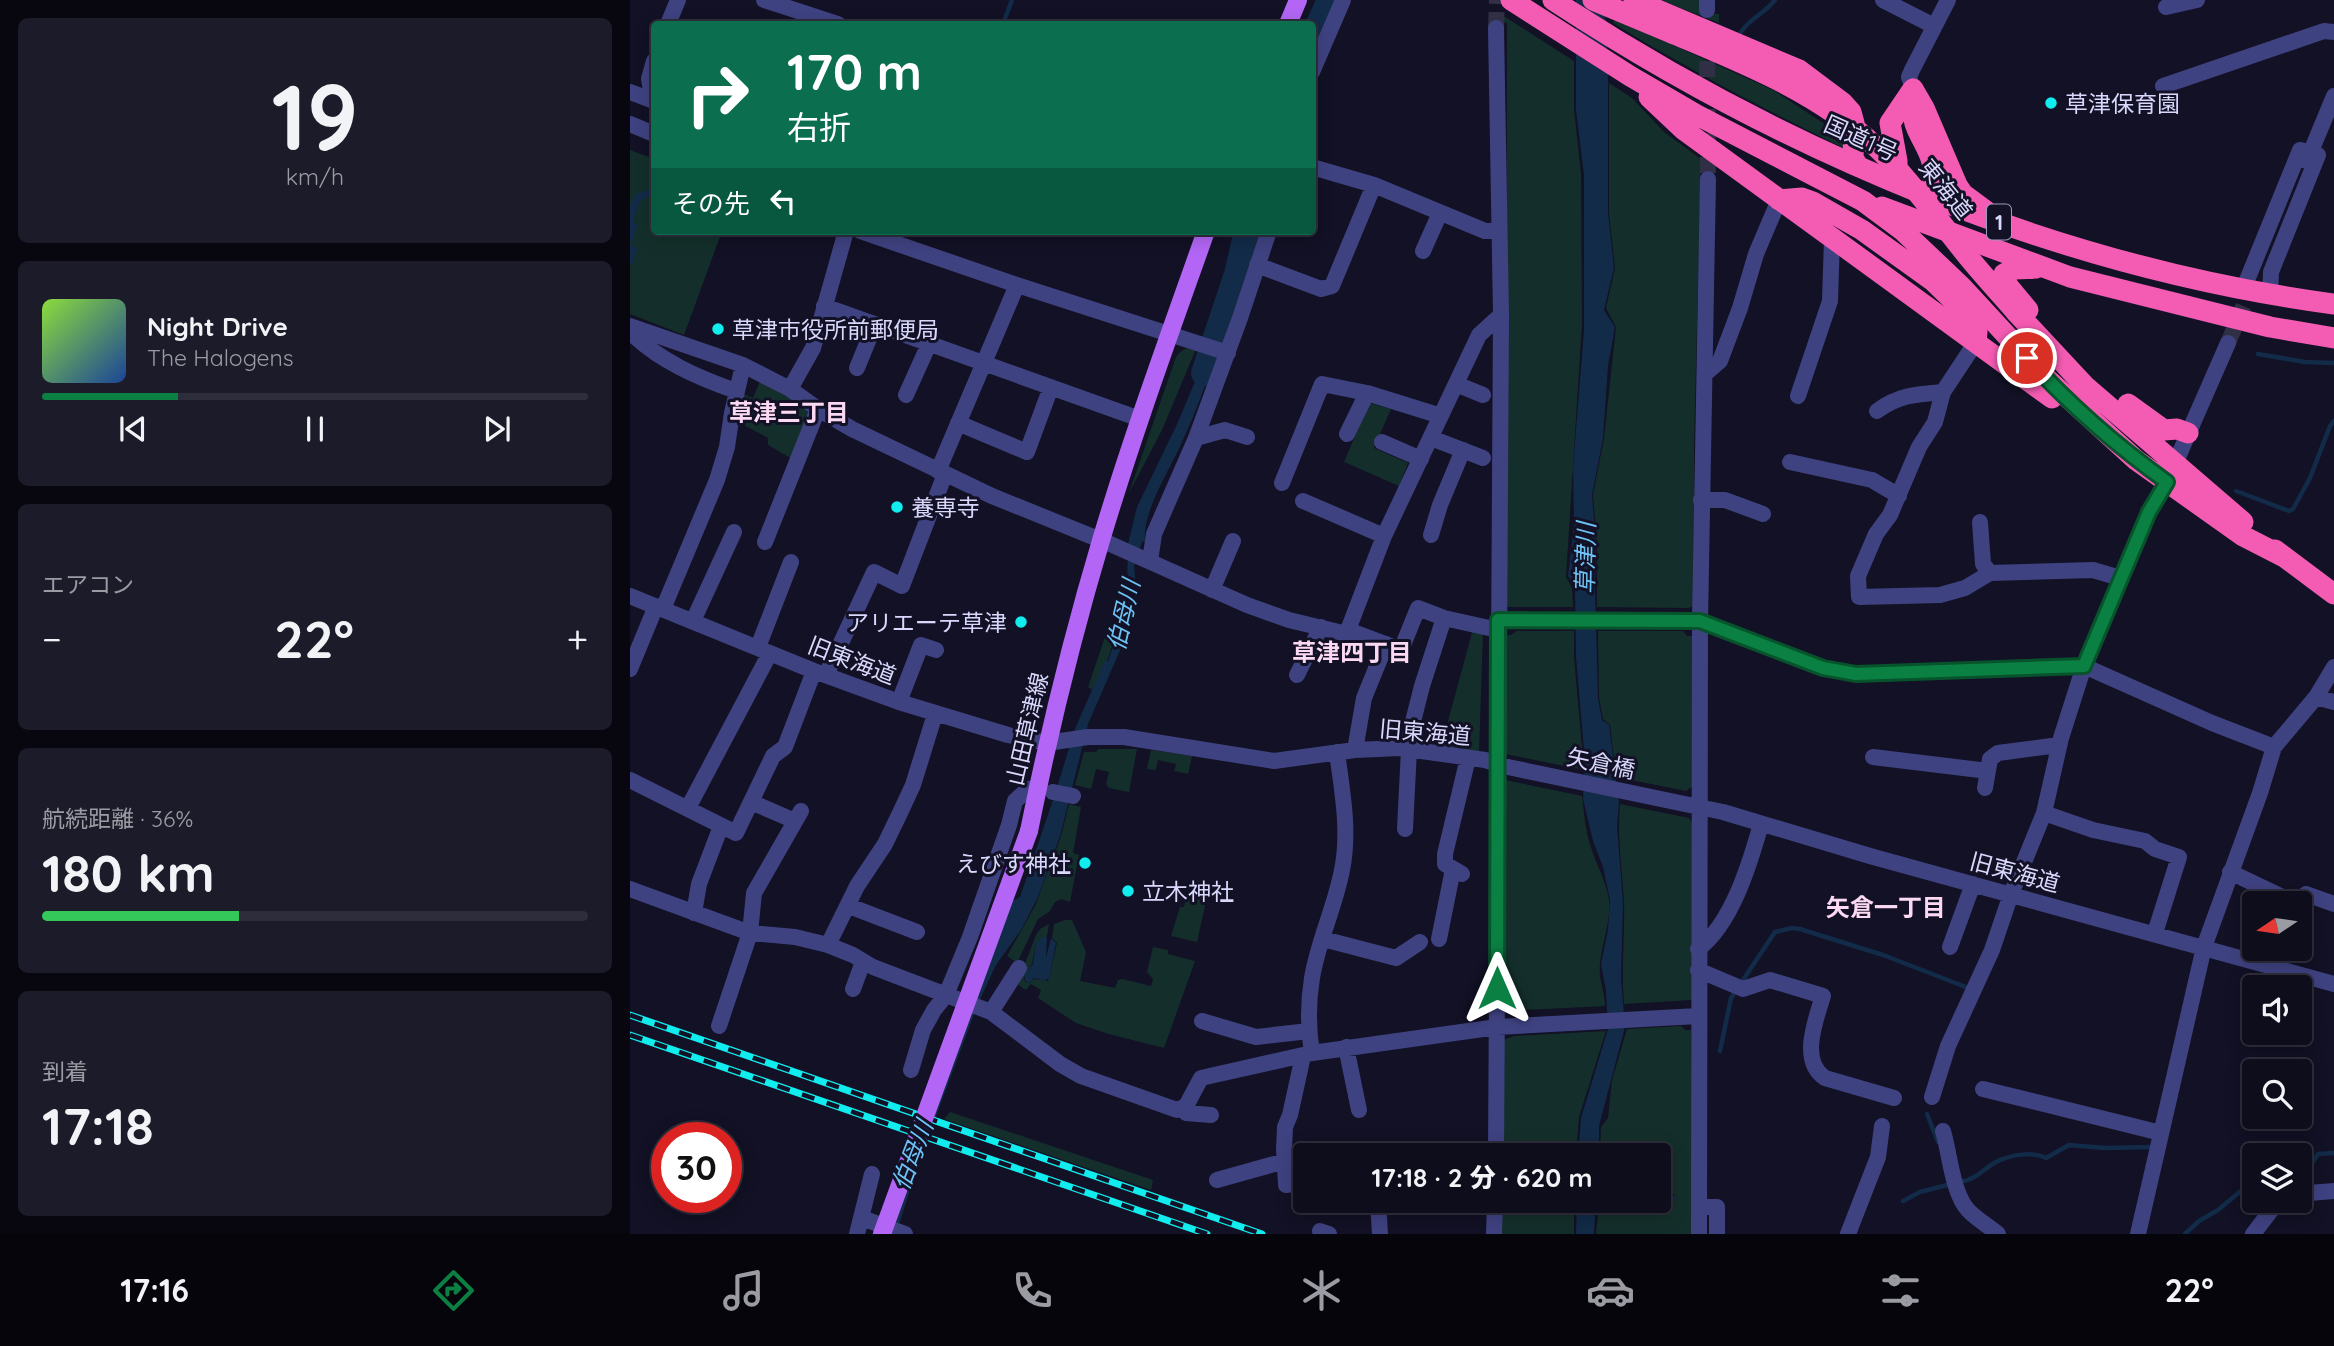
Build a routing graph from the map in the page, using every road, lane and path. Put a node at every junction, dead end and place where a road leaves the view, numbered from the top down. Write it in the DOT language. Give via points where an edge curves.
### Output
graph roads {
  1 [pos="678,0"];
  2 [pos="764,0"];
  3 [pos="1298,0"];
  4 [pos="1343,0"];
  5 [pos="1553,0"];
  6 [pos="1593,0"];
  7 [pos="1634,0"];
  8 [pos="1883,0"];
  9 [pos="1948,0"];
  10 [pos="2197,0"];
  11 [pos="1515,3"];
  12 [pos="2166,7"];
  13 [pos="792,17"];
  14 [pos="669,21"];
  15 [pos="818,21"];
  16 [pos="1289,21"];
  17 [pos="1934,26"];
  18 [pos="1496,28"];
  19 [pos="2334,32"];
  20 [pos="1316,63"];
  21 [pos="1630,76"];
  22 [pos="2162,86"];
  23 [pos="1913,89"];
  24 [pos="630,92"];
  25 [pos="2334,96"];
  26 [pos="651,100"];
  27 [pos="630,124"];
  28 [pos="651,133"];
  29 [pos="2311,151"];
  30 [pos="1858,166"];
  31 [pos="1316,168"];
  32 [pos="1708,179"];
  33 [pos="1890,180"];
  34 [pos="1932,183"];
  35 [pos="1374,185"];
  36 [pos="1779,200"];
  37 [pos="1863,201"];
  38 [pos="1440,213"];
  39 [pos="2009,225"];
  40 [pos="1499,231"];
  41 [pos="845,235"];
  42 [pos="872,235"];
  43 [pos="1205,235"];
  44 [pos="1268,235"];
  45 [pos="1832,239"];
  46 [pos="1423,251"];
  47 [pos="1257,265"];
  48 [pos="2046,268"];
  49 [pos="2260,269"];
  50 [pos="1017,285"];
  51 [pos="2243,290"];
  52 [pos="2270,296"];
  53 [pos="2334,304"];
  54 [pos="824,306"];
  55 [pos="1501,315"];
  56 [pos="875,324"];
  57 [pos="630,326"];
  58 [pos="630,332"];
  59 [pos="1170,334"];
  60 [pos="2334,338"];
  61 [pos="1976,342"];
  62 [pos="2228,343"];
  63 [pos="929,344"];
  64 [pos="1218,350"];
  65 [pos="984,363"];
  66 [pos="743,365"];
  67 [pos="857,368"];
  68 [pos="1705,374"];
  69 [pos="1456,384"];
  70 [pos="1051,387"];
  71 [pos="790,389"];
  72 [pos="736,391"];
  73 [pos="1367,393"];
  74 [pos="1943,393"];
  75 [pos="906,395"];
  76 [pos="1483,395"];
  77 [pos="1798,396"];
  78 [pos="818,409"];
  79 [pos="1877,411"];
  80 [pos="1441,416"];
  81 [pos="1140,419"];
  82 [pos="958,423"];
  83 [pos="2104,432"];
  84 [pos="2188,433"];
  85 [pos="1348,434"];
  86 [pos="1247,437"];
  87 [pos="1196,438"];
  88 [pos="1431,438"];
  89 [pos="1382,442"];
  90 [pos="1463,450"];
  91 [pos="1421,458"];
  92 [pos="1483,458"];
  93 [pos="1790,462"];
  94 [pos="2171,472"];
  95 [pos="941,473"];
  96 [pos="1282,483"];
  97 [pos="1899,496"];
  98 [pos="1701,499"];
  99 [pos="1303,500"];
  100 [pos="1763,514"];
  101 [pos="1980,523"];
  102 [pos="734,532"];
  103 [pos="1432,535"];
  104 [pos="1384,536"];
  105 [pos="1101,540"];
  106 [pos="1233,541"];
  107 [pos="765,542"];
  108 [pos="1148,560"];
  109 [pos="791,562"];
  110 [pos="1990,573"];
  111 [pos="2120,578"];
  112 [pos="1212,590"];
  113 [pos="2334,594"];
  114 [pos="630,596"];
  115 [pos="659,608"];
  116 [pos="1444,618"];
  117 [pos="1695,620"];
  118 [pos="693,621"];
  119 [pos="1500,623"];
  120 [pos="1321,627"];
  121 [pos="1348,630"];
  122 [pos="1386,644"];
  123 [pos="764,650"];
  124 [pos="936,650"];
  125 [pos="2084,666"];
  126 [pos="2334,667"];
  127 [pos="630,669"];
  128 [pos="820,673"];
  129 [pos="1297,675"];
  130 [pos="2316,697"];
  131 [pos="899,702"];
  132 [pos="2334,702"];
  133 [pos="935,714"];
  134 [pos="1047,743"];
  135 [pos="2059,746"];
  136 [pos="2274,747"];
  137 [pos="1408,749"];
  138 [pos="1355,750"];
  139 [pos="1337,752"];
  140 [pos="1873,757"];
  141 [pos="1468,758"];
  142 [pos="1504,766"];
  143 [pos="1988,771"];
  144 [pos="630,779"];
  145 [pos="1986,788"];
  146 [pos="1045,790"];
  147 [pos="1073,796"];
  148 [pos="751,802"];
  149 [pos="1692,806"];
  150 [pos="688,808"];
  151 [pos="2044,813"];
  152 [pos="1761,824"];
  153 [pos="721,826"];
  154 [pos="1405,829"];
  155 [pos="2230,872"];
  156 [pos="1973,884"];
  157 [pos="630,889"];
  158 [pos="2270,891"];
  159 [pos="2011,894"];
  160 [pos="2312,896"];
  161 [pos="2334,904"];
  162 [pos="849,906"];
  163 [pos="694,913"];
  164 [pos="917,932"];
  165 [pos="750,933"];
  166 [pos="2155,933"];
  167 [pos="1323,939"];
  168 [pos="1439,939"];
  169 [pos="1420,942"];
  170 [pos="828,945"];
  171 [pos="1950,947"];
  172 [pos="2204,947"];
  173 [pos="1698,949"];
  174 [pos="863,962"];
  175 [pos="1019,968"];
  176 [pos="1698,970"];
  177 [pos="2334,984"];
  178 [pos="853,989"];
  179 [pos="946,995"];
  180 [pos="991,1012"];
  181 [pos="1691,1016"];
  182 [pos="1202,1021"];
  183 [pos="719,1026"];
  184 [pos="1505,1027"];
  185 [pos="1309,1031"];
  186 [pos="1346,1047"];
  187 [pos="1307,1055"];
  188 [pos="911,1070"];
  189 [pos="1983,1089"];
  190 [pos="1932,1097"];
  191 [pos="1894,1098"];
  192 [pos="1182,1108"];
  193 [pos="1359,1110"];
  194 [pos="1211,1115"];
  195 [pos="1882,1126"];
  196 [pos="1943,1132"];
  197 [pos="2161,1133"];
  198 [pos="1497,1143"];
  199 [pos="1285,1161"];
  200 [pos="872,1174"];
  201 [pos="1217,1180"];
  202 [pos="1293,1184"];
  203 [pos="2334,1191"];
  204 [pos="2312,1193"];
  205 [pos="1699,1207"];
  206 [pos="1379,1213"];
  207 [pos="1495,1213"];
  208 [pos="2269,1213"];
  209 [pos="862,1218"];
  210 [pos="2144,1232"];
  211 [pos="857,1234"];
  212 [pos="882,1234"];
  213 [pos="905,1234"];
  214 [pos="1380,1234"];
  215 [pos="1494,1234"];
  216 [pos="1699,1234"];
  217 [pos="1717,1234"];
  218 [pos="1848,1234"];
  219 [pos="1998,1234"];
  220 [pos="2253,1234"];
  1 -- 14 [label="street"];
  2 -- 13 [label="street"];
  3 -- 16 [label="main road"];
  4 -- 20 [label="street"];
  5 -- 30 [label="highway, 国道1号 / 1" via="1742,112"];
  6 -- 94 [label="highway, 東海道 / 1, bridge" via="1786,83 1874,145 2016,312"];
  7 -- 30 [label="highway" via="1799,69 1851,112 1853,158"];
  8 -- 17 [label="street"];
  9 -- 17 [label="street"];
  10 -- 12 [label="street"];
  11 -- 21 [label="highway, 東海道 / 1"];
  13 -- 15 [label="street"];
  17 -- 23 [label="street" via="1909,77"];
  18 -- 40 [label="street"];
  19 -- 22 [label="street" via="2324,31"];
  21 -- 36 [label="highway, 1" via="1684,130"];
  21 -- 37 [label="highway, 東海道 / 1"];
  23 -- 33 [label="highway" via="1890,123 1897,174"];
  23 -- 34 [label="highway" via="1912,113 1933,159"];
  23 -- 39 [label="highway" via="1963,194"];
  24 -- 26 [label="street"];
  25 -- 29 [label="street"];
  27 -- 28 [label="street"];
  29 -- 49 [label="street"];
  29 -- 51 [label="street" via="2300,150"];
  29 -- 52 [label="street" via="2318,155 2271,272"];
  30 -- 33 [label="highway, 国道1号 / 1"];
  31 -- 35 [label="street"];
  32 -- 68 [label="street"];
  33 -- 39 [label="highway, 国道1号 / 1"];
  35 -- 38 [label="street"];
  35 -- 47 [label="street" via="1332,286 1321,289"];
  36 -- 45 [label="highway, 1"];
  36 -- 61 [label="highway" via="1813,202 1892,247 1962,307 1972,319"];
  36 -- 68 [label="street" via="1720,361"];
  37 -- 48 [label="highway, 1"];
  37 -- 83 [label="highway, 東海道 / 1" via="1902,230 1962,287 2044,376"];
  38 -- 40 [label="street" via="1485,231"];
  38 -- 46 [label="street"];
  39 -- 51 [label="highway, 国道1号 / 1" via="2109,258"];
  40 -- 55 [label="street"];
  41 -- 54 [label="street"];
  42 -- 50 [label="street"];
  43 -- 59 [label="main road, 山田草津線"];
  44 -- 47 [label="street"];
  45 -- 61 [label="highway, 1"];
  45 -- 77 [label="street" via="1830,301"];
  47 -- 64 [label="street"];
  48 -- 60 [label="highway, 1" via="2258,324"];
  48 -- 84 [label="highway" via="2009,270 2005,282 2075,362 2148,420 2164,430"];
  50 -- 59 [label="street"];
  50 -- 65 [label="street"];
  51 -- 52 [label="highway, 国道1号 / 1"];
  52 -- 53 [label="highway, 国道1号 / 1"];
  54 -- 56 [label="street"];
  54 -- 71 [label="street" via="813,348"];
  55 -- 69 [label="street" via="1479,335"];
  55 -- 119 [label="street"];
  56 -- 63 [label="street"];
  56 -- 67 [label="street"];
  57 -- 66 [label="street"];
  58 -- 72 [label="street" via="656,354"];
  59 -- 64 [label="street"];
  59 -- 81 [label="main road, 山田草津線"];
  61 -- 74 [label="street"];
  61 -- 83 [label="highway, 1" via="2068,411"];
  62 -- 84 [label="street"];
  63 -- 65 [label="street"];
  63 -- 75 [label="street"];
  64 -- 87 [label="street"];
  65 -- 70 [label="street"];
  65 -- 82 [label="street"];
  66 -- 71 [label="street"];
  66 -- 72 [label="street"];
  68 -- 98 [label="street"];
  69 -- 76 [label="street"];
  69 -- 80 [label="street"];
  70 -- 81 [label="street"];
  70 -- 82 [label="street" via="1027,452"];
  71 -- 78 [label="street"];
  72 -- 115 [label="street" via="717,480"];
  73 -- 80 [label="street"];
  73 -- 85 [label="street"];
  73 -- 96 [label="street" via="1322,384"];
  74 -- 79 [label="street" via="1890,400"];
  74 -- 97 [label="street" via="1935,422"];
  78 -- 95 [label="street"];
  78 -- 107 [label="street"];
  80 -- 88 [label="street"];
  81 -- 105 [label="main road, 山田草津線"];
  82 -- 95 [label="street"];
  83 -- 94 [label="highway, 東海道 / 1" via="2136,460"];
  84 -- 94 [label="street"];
  86 -- 87 [label="street" via="1225,430"];
  87 -- 108 [label="street" via="1154,534"];
  88 -- 90 [label="street"];
  88 -- 91 [label="street"];
  89 -- 91 [label="street"];
  90 -- 92 [label="street"];
  90 -- 103 [label="street"];
  91 -- 104 [label="street"];
  93 -- 97 [label="street" via="1871,480"];
  94 -- 111 [label="street"];
  94 -- 113 [label="highway, 東海道 / 1"];
  95 -- 105 [label="street"];
  95 -- 128 [label="street" via="902,586 874,572"];
  97 -- 110 [label="street" via="1858,576 1858,597 1940,594"];
  98 -- 100 [label="street" via="1725,500"];
  98 -- 117 [label="street"];
  99 -- 104 [label="street"];
  101 -- 110 [label="street" via="1983,564"];
  102 -- 118 [label="street"];
  104 -- 121 [label="street"];
  105 -- 108 [label="street"];
  105 -- 134 [label="main road, 山田草津線"];
  106 -- 112 [label="street"];
  108 -- 112 [label="street"];
  109 -- 123 [label="street"];
  110 -- 111 [label="street" via="2094,569"];
  111 -- 125 [label="street"];
  112 -- 120 [label="street" via="1289,620"];
  114 -- 115 [label="street, 旧東海道"];
  115 -- 118 [label="street, 旧東海道"];
  115 -- 127 [label="street"];
  116 -- 119 [label="street"];
  116 -- 122 [label="street" via="1418,608 1401,650"];
  116 -- 137 [label="street"];
  117 -- 119 [label="street"];
  117 -- 125 [label="street" via="1823,668 1856,674"];
  117 -- 149 [label="street"];
  118 -- 123 [label="street, 旧東海道"];
  119 -- 142 [label="street" via="1498,703"];
  120 -- 121 [label="street" via="1347,634"];
  120 -- 129 [label="street"];
  121 -- 122 [label="street"];
  122 -- 138 [label="street" via="1364,698"];
  123 -- 128 [label="street, 旧東海道"];
  123 -- 150 [label="street"];
  124 -- 131 [label="street" via="921,645"];
  125 -- 135 [label="street"];
  125 -- 136 [label="street"];
  126 -- 130 [label="street"];
  128 -- 131 [label="street, 旧東海道"];
  128 -- 148 [label="street" via="785,747 773,756"];
  130 -- 132 [label="street"];
  130 -- 136 [label="street"];
  131 -- 133 [label="street, 旧東海道"];
  133 -- 134 [label="street, 旧東海道"];
  133 -- 162 [label="street" via="913,785"];
  134 -- 139 [label="street, 旧東海道" via="1124,737 1268,761"];
  134 -- 146 [label="main road, 山田草津線"];
  135 -- 143 [label="street" via="1998,753 1990,759"];
  135 -- 151 [label="street"];
  136 -- 155 [label="street"];
  137 -- 138 [label="street, 旧東海道"];
  137 -- 141 [label="street, 旧東海道"];
  137 -- 154 [label="street"];
  138 -- 139 [label="street, 旧東海道"];
  139 -- 167 [label="street" via="1345,850"];
  140 -- 143 [label="street"];
  141 -- 142 [label="street, 旧東海道"];
  141 -- 168 [label="street" via="1445,853 1445,864 1458,871"];
  142 -- 149 [label="street, 矢倉橋"];
  142 -- 184 [label="street"];
  143 -- 145 [label="street"];
  144 -- 150 [label="street"];
  146 -- 147 [label="street"];
  146 -- 179 [label="street" via="1028,789 1015,801"];
  146 -- 212 [label="main road, 山田草津線, bridge"];
  148 -- 153 [label="street" via="736,833"];
  148 -- 165 [label="street" via="798,816 754,893"];
  149 -- 152 [label="street, 旧東海道"];
  149 -- 173 [label="street"];
  150 -- 153 [label="street"];
  151 -- 159 [label="street"];
  151 -- 166 [label="street" via="2145,841 2179,857"];
  152 -- 156 [label="street, 旧東海道"];
  152 -- 173 [label="street" via="1748,871 1715,934"];
  153 -- 163 [label="street" via="699,884"];
  155 -- 158 [label="street"];
  155 -- 172 [label="street"];
  156 -- 159 [label="street, 旧東海道"];
  156 -- 171 [label="street"];
  157 -- 163 [label="street"];
  159 -- 166 [label="street, 旧東海道"];
  159 -- 190 [label="street" via="1992,950 1948,1046"];
  160 -- 161 [label="street"];
  162 -- 164 [label="street"];
  162 -- 170 [label="street"];
  163 -- 165 [label="street"];
  165 -- 170 [label="street"];
  165 -- 183 [label="street"];
  166 -- 172 [label="street, 旧東海道"];
  167 -- 169 [label="street" via="1396,958"];
  167 -- 185 [label="street" via="1312,978"];
  170 -- 174 [label="street"];
  172 -- 177 [label="street, 旧東海道"];
  172 -- 197 [label="street"];
  173 -- 176 [label="street"];
  174 -- 178 [label="street"];
  174 -- 179 [label="street"];
  175 -- 180 [label="street"];
  176 -- 181 [label="street"];
  176 -- 191 [label="street" via="1743,989 1770,980 1823,996 1810,1041 1815,1069 1825,1078"];
  179 -- 180 [label="street"];
  179 -- 188 [label="street" via="923,1030"];
  180 -- 192 [label="street" via="1081,1076"];
  181 -- 184 [label="street"];
  181 -- 205 [label="street"];
  182 -- 185 [label="street" via="1256,1037"];
  184 -- 186 [label="street"];
  184 -- 198 [label="street"];
  185 -- 187 [label="street"];
  186 -- 187 [label="street"];
  186 -- 193 [label="street"];
  187 -- 192 [label="street" via="1201,1078"];
  187 -- 199 [label="street" via="1285,1127"];
  189 -- 197 [label="street"];
  192 -- 194 [label="street" via="1186,1113"];
  195 -- 218 [label="street" via="1878,1157"];
  196 -- 219 [label="street" via="1952,1178 1963,1203"];
  197 -- 210 [label="street"];
  199 -- 201 [label="street"];
  199 -- 202 [label="street" via="1286,1185"];
  200 -- 209 [label="street"];
  203 -- 204 [label="street"];
  205 -- 216 [label="street"];
  205 -- 217 [label="street" via="1717,1207"];
  206 -- 214 [label="street"];
  207 -- 215 [label="street"];
  208 -- 220 [label="street"];
  209 -- 211 [label="street"];
  209 -- 213 [label="street"];
}
